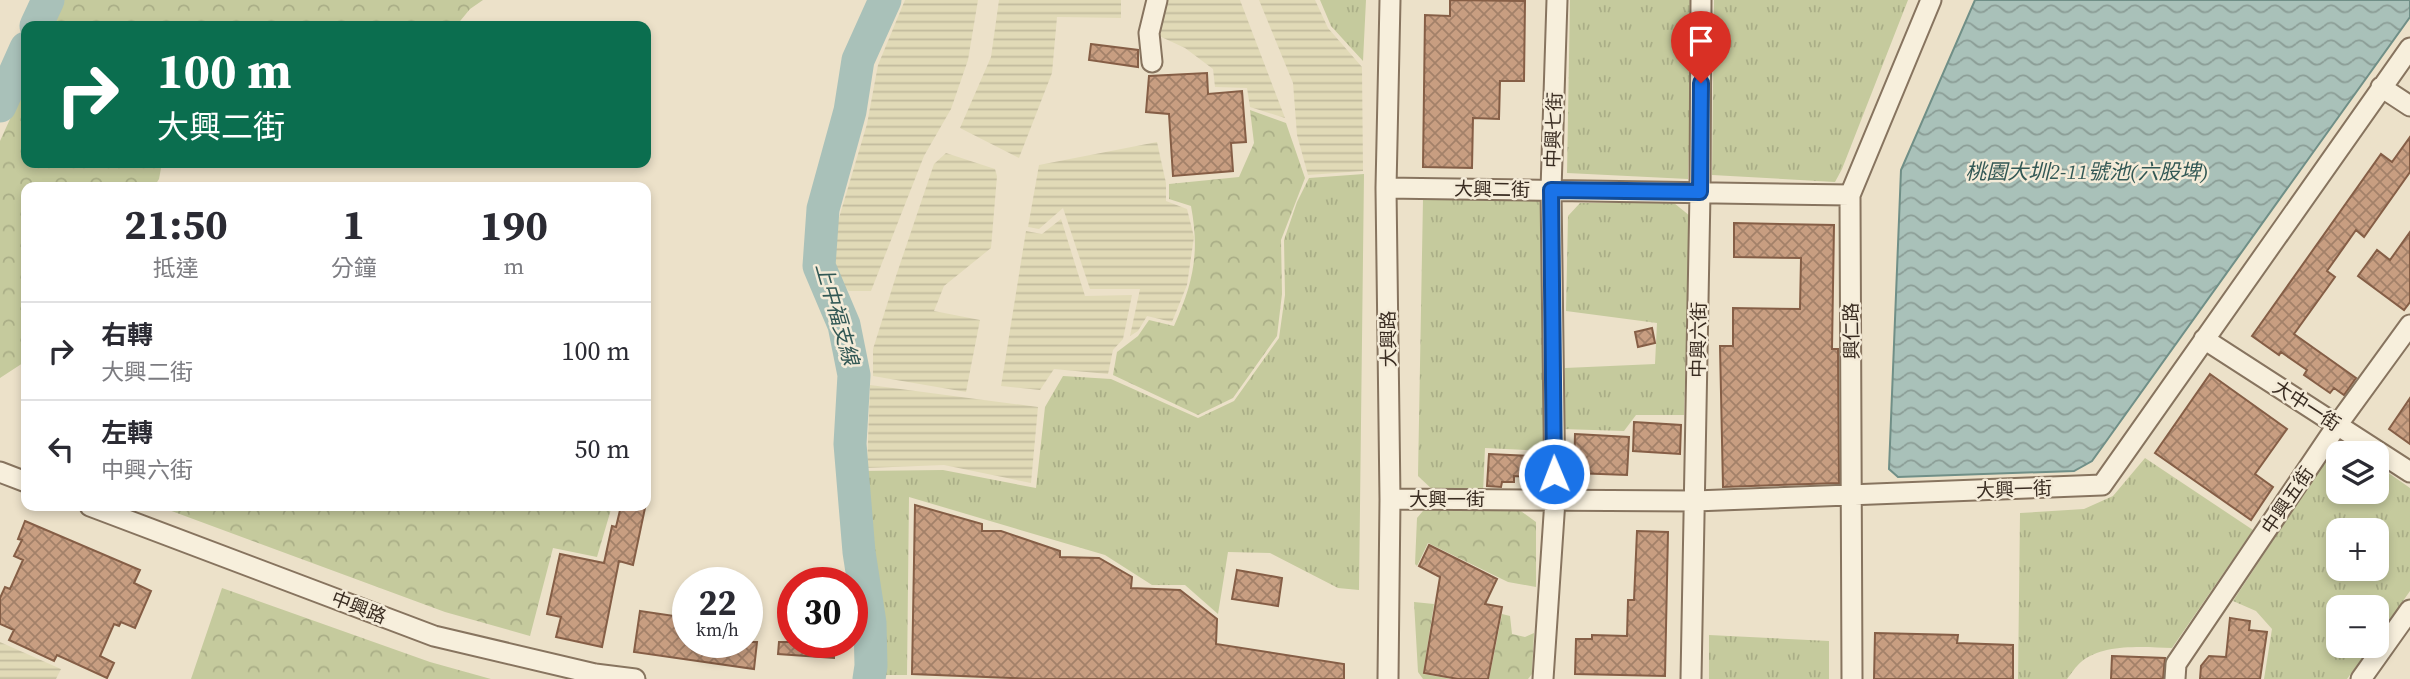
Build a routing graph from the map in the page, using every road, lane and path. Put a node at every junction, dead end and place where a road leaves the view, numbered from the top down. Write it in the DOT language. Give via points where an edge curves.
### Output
graph roads {
  1 [pos="1157,0"];
  2 [pos="1390,0"];
  3 [pos="1557,0"];
  4 [pos="1701,0"];
  5 [pos="1931,0"];
  6 [pos="2410,48"];
  7 [pos="1152,62"];
  8 [pos="2382,87"];
  9 [pos="2410,106"];
  10 [pos="1386,188"];
  11 [pos="1551,190"];
  12 [pos="1700,192"];
  13 [pos="1850,195"];
  14 [pos="2410,325"];
  15 [pos="2204,339"];
  16 [pos="2338,424"];
  17 [pos="0,472"];
  18 [pos="2410,472"];
  19 [pos="21,480"];
  20 [pos="1853,495"];
  21 [pos="1390,499"];
  22 [pos="1555,499"];
  23 [pos="1695,501"];
  24 [pos="103,511"];
  25 [pos="2410,610"];
  26 [pos="635,679"];
  27 [pos="1388,679"];
  28 [pos="1543,679"];
  29 [pos="1690,679"];
  30 [pos="1852,679"];
  31 [pos="2175,679"];
  32 [pos="2361,679"];
  1 -- 7 [label="street" via="1149,33"];
  2 -- 10 [label="street, 大興路"];
  3 -- 11 [label="street, 中興七街"];
  4 -- 12 [label="street, 中興六街"];
  5 -- 13 [label="street, 興仁路"];
  6 -- 8 [label="street, 大興一街"];
  8 -- 9 [label="street"];
  8 -- 15 [label="street, 大興一街"];
  10 -- 11 [label="street, 大興二街"];
  10 -- 21 [label="street, 大興路"];
  11 -- 12 [label="street, 大興二街"];
  11 -- 22 [label="street, 中興七街"];
  12 -- 13 [label="street, 大興二街"];
  12 -- 23 [label="street, 中興六街"];
  13 -- 20 [label="street, 興仁路"];
  14 -- 16 [label="street, 中興五街"];
  15 -- 16 [label="street, 大中一街"];
  15 -- 20 [label="street, 大興一街" via="2102,485"];
  16 -- 18 [label="street, 大中一街"];
  16 -- 31 [label="street, 中興五街" via="2176,664"];
  17 -- 19 [label="street"];
  20 -- 23 [label="street, 大興一街"];
  20 -- 30 [label="street, 興仁路"];
  21 -- 22 [label="street, 大興一街"];
  21 -- 27 [label="street, 大興路"];
  22 -- 23 [label="street, 大興一街"];
  22 -- 28 [label="street, 中興七街"];
  23 -- 29 [label="street, 中興六街"];
  24 -- 26 [label="street, 中興路" via="434,636"];
  25 -- 32 [label="street"];
}
